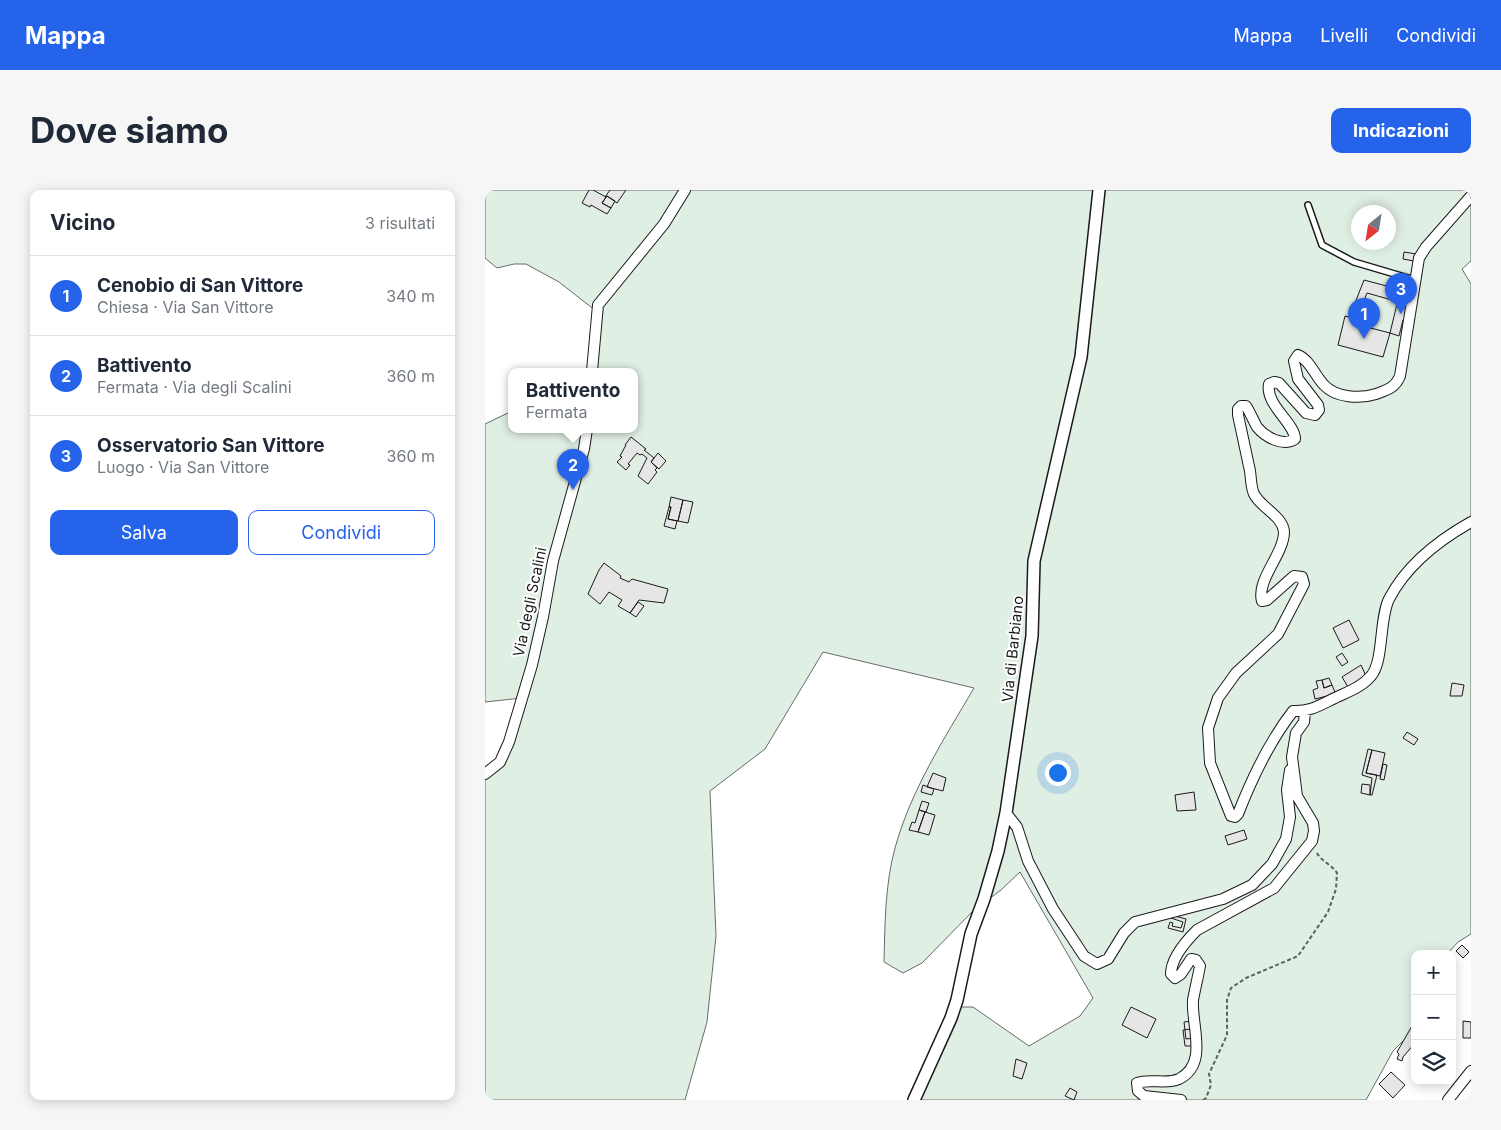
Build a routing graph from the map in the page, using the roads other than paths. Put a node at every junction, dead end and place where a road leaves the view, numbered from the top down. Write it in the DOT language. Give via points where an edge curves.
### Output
graph roads {
  1 [pos="685,190"];
  2 [pos="1099,190"];
  3 [pos="1471,196"];
  4 [pos="1308,205"];
  5 [pos="1415,280"];
  6 [pos="592,368"];
  7 [pos="586,433"];
  8 [pos="1471,522"];
  9 [pos="1305,712"];
  10 [pos="1292,757"];
  11 [pos="485,774"];
  12 [pos="1006,813"];
  13 [pos="1471,1071"];
  14 [pos="914,1100"];
  15 [pos="1181,1100"];
  16 [pos="1448,1100"];
  1 -- 6 [label="street" via="664,224 598,305"];
  2 -- 12 [label="street, Via di Barbiano" via="1081,357 1034,561 1032,636"];
  3 -- 5 [label="street" via="1425,248 1419,258"];
  4 -- 5 [label="lane" via="1322,245 1354,262"];
  5 -- 9 [label="street" via="1400,376 1389,390 1370,396 1336,393 1324,386 1304,358 1298,355 1294,361 1298,379 1318,405 1315,415 1306,413 1279,383 1269,384 1268,390 1295,439 1278,442 1258,428 1245,406 1238,409 1254,494 1281,522 1284,532 1263,586 1262,600 1267,600 1294,576 1301,577 1304,584 1278,634 1236,674 1218,698 1208,728 1210,763 1231,816 1238,814 1278,730 1293,711"];
  7 -- 11 [label="street, Via degli Scalini" via="517,716 500,762"];
  8 -- 9 [label="street" via="1428,551 1404,576 1388,600 1371,676 1355,689"];
  9 -- 10 [label="street" via="1304,722 1296,733"];
  10 -- 12 [label="street" via="1287,790 1290,817 1287,839 1272,864 1252,885 1223,899 1135,922 1124,933 1108,960 1097,964 1085,956 1053,909 1027,861 1017,827"];
  10 -- 15 [label="street" via="1297,796 1313,823 1312,841 1274,888 1197,930 1171,966 1171,974 1175,978 1191,959 1200,966 1193,1002 1197,1052 1193,1065 1179,1079 1137,1083 1138,1092 1144,1096"];
  12 -- 14 [label="street, Via di Barbiano" via="998,851 971,934 957,1000"];
  13 -- 16 [label="street"];
}
